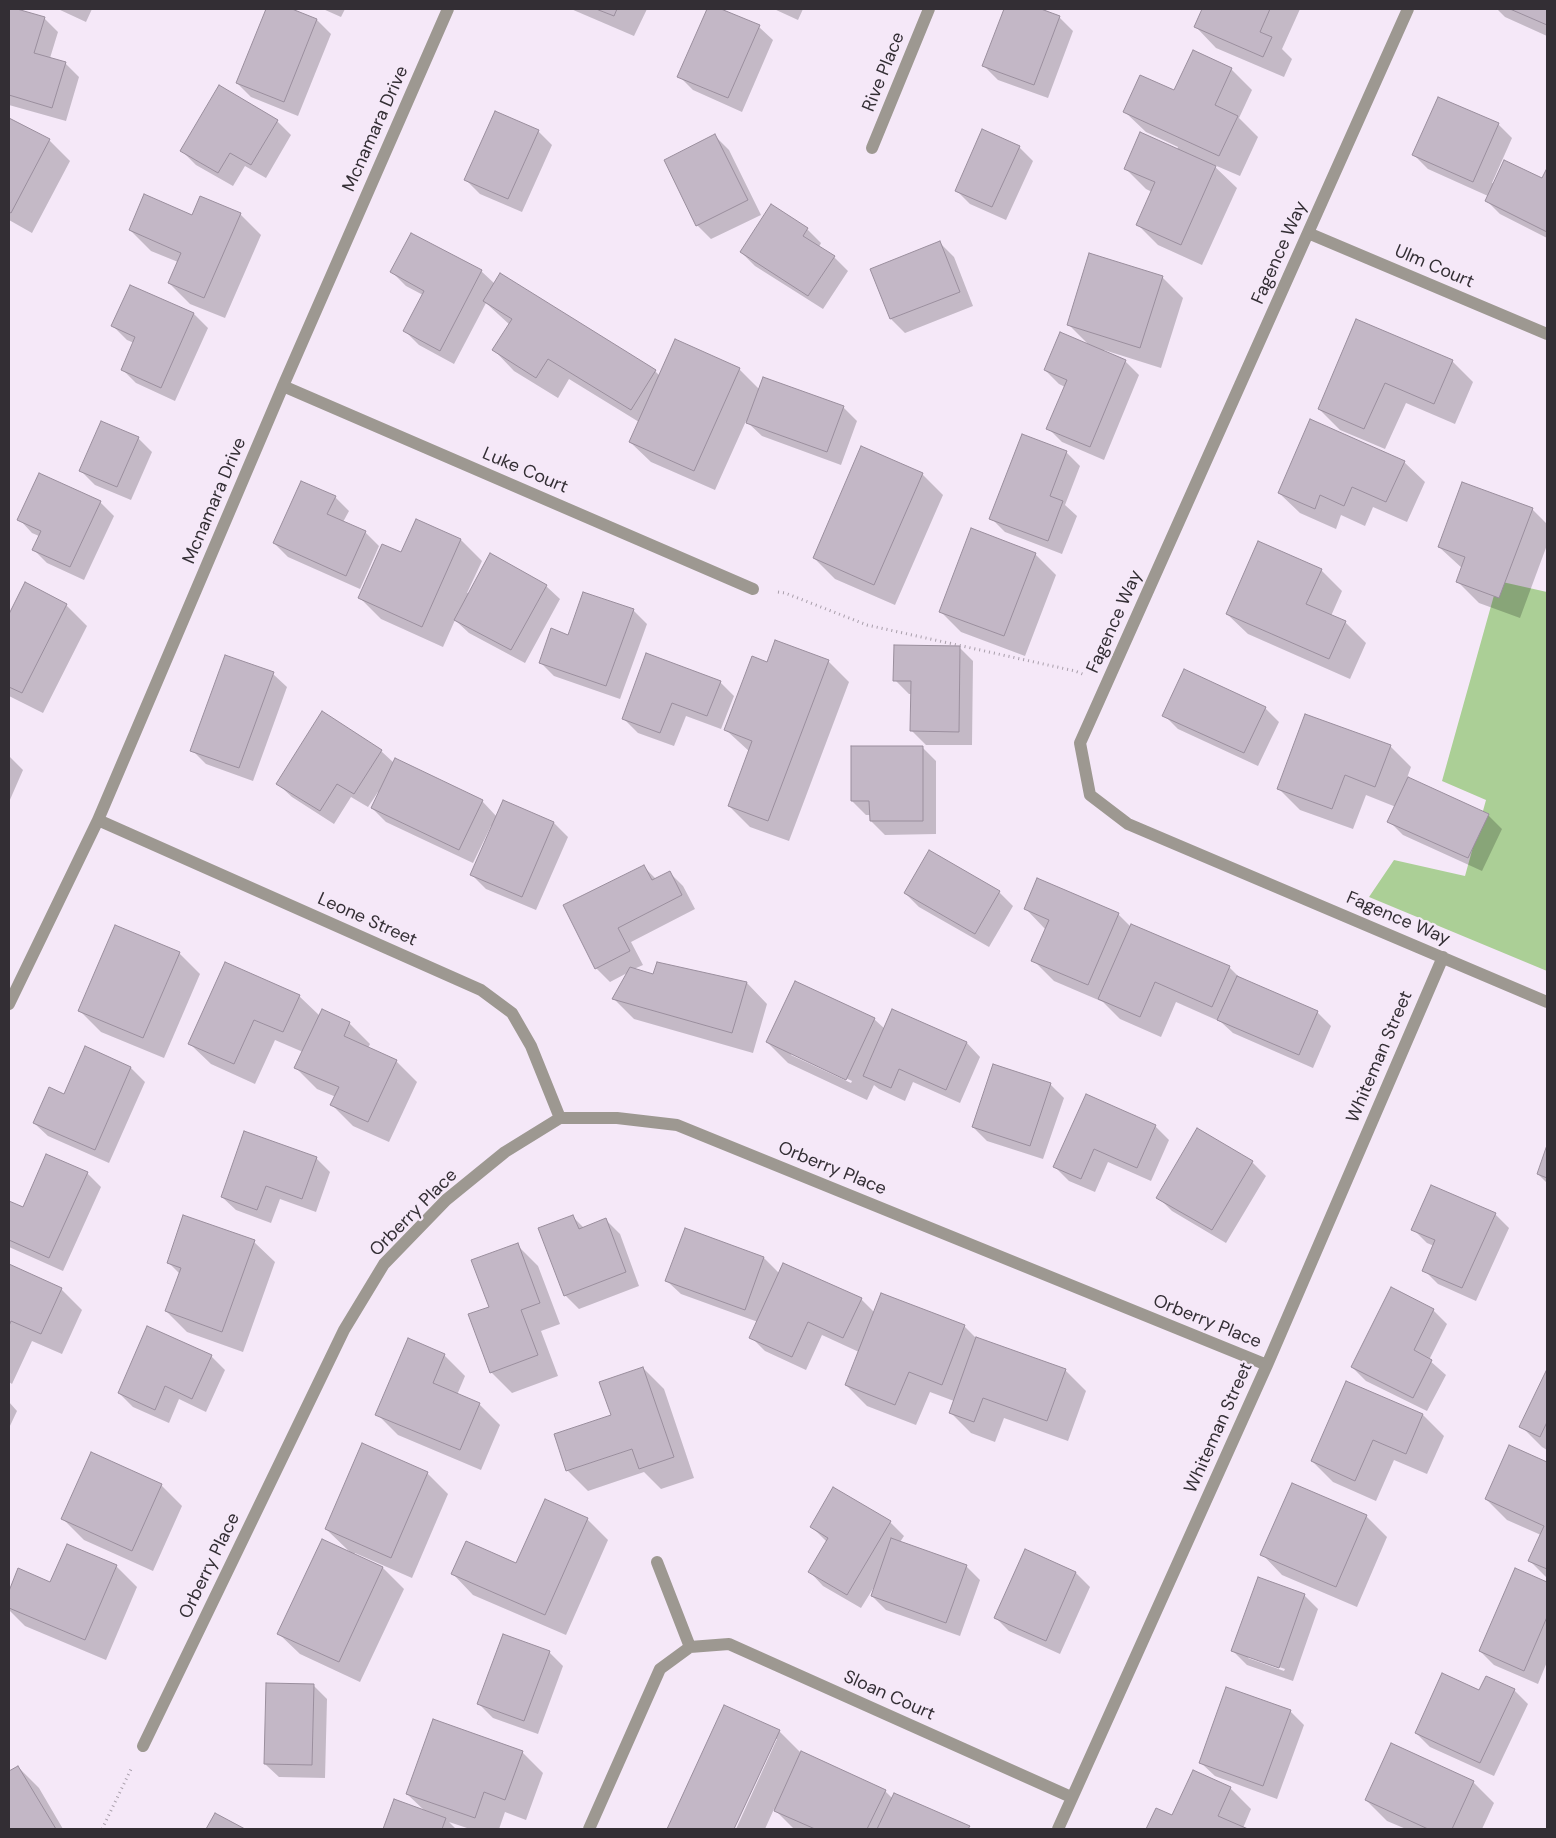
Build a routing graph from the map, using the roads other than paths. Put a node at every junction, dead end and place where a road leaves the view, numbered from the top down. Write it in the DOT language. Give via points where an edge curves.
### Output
graph roads {
  1 [pos="448,9"];
  2 [pos="929,9"];
  3 [pos="1408,9"];
  4 [pos="872,148"];
  5 [pos="1308,233"];
  6 [pos="1547,334"];
  7 [pos="283,386"];
  8 [pos="753,589"];
  9 [pos="98,820"];
  10 [pos="1443,956"];
  11 [pos="1547,1002"];
  12 [pos="9,1004"];
  13 [pos="560,1118"];
  14 [pos="1267,1365"];
  15 [pos="657,1562"];
  16 [pos="690,1647"];
  17 [pos="143,1746"];
  18 [pos="1071,1797"];
  19 [pos="589,1829"];
  20 [pos="1058,1829"];
  1 -- 7 [label="street, Mcnamara Drive"];
  2 -- 4 [label="street, Rive Place"];
  3 -- 5 [label="street, Fagence Way"];
  5 -- 6 [label="street, Ulm Court"];
  5 -- 10 [label="street, Fagence Way" via="1080,743 1090,795 1128,824"];
  7 -- 8 [label="street, Luke Court"];
  7 -- 9 [label="street, Mcnamara Drive"];
  9 -- 12 [label="street, Mcnamara Drive"];
  9 -- 13 [label="street, Leone Street" via="481,990 512,1013 531,1046"];
  10 -- 11 [label="street, Fagence Way"];
  10 -- 14 [label="street, Whiteman Street"];
  13 -- 14 [label="street, Orberry Place" via="617,1118 678,1125"];
  13 -- 17 [label="street, Orberry Place" via="505,1152 446,1200 384,1264 344,1330"];
  14 -- 18 [label="street, Whiteman Street"];
  15 -- 16 [label="street"];
  16 -- 18 [label="street, Sloan Court" via="729,1644"];
  16 -- 19 [label="street" via="660,1669"];
  18 -- 20 [label="street, Whiteman Street"];
}
